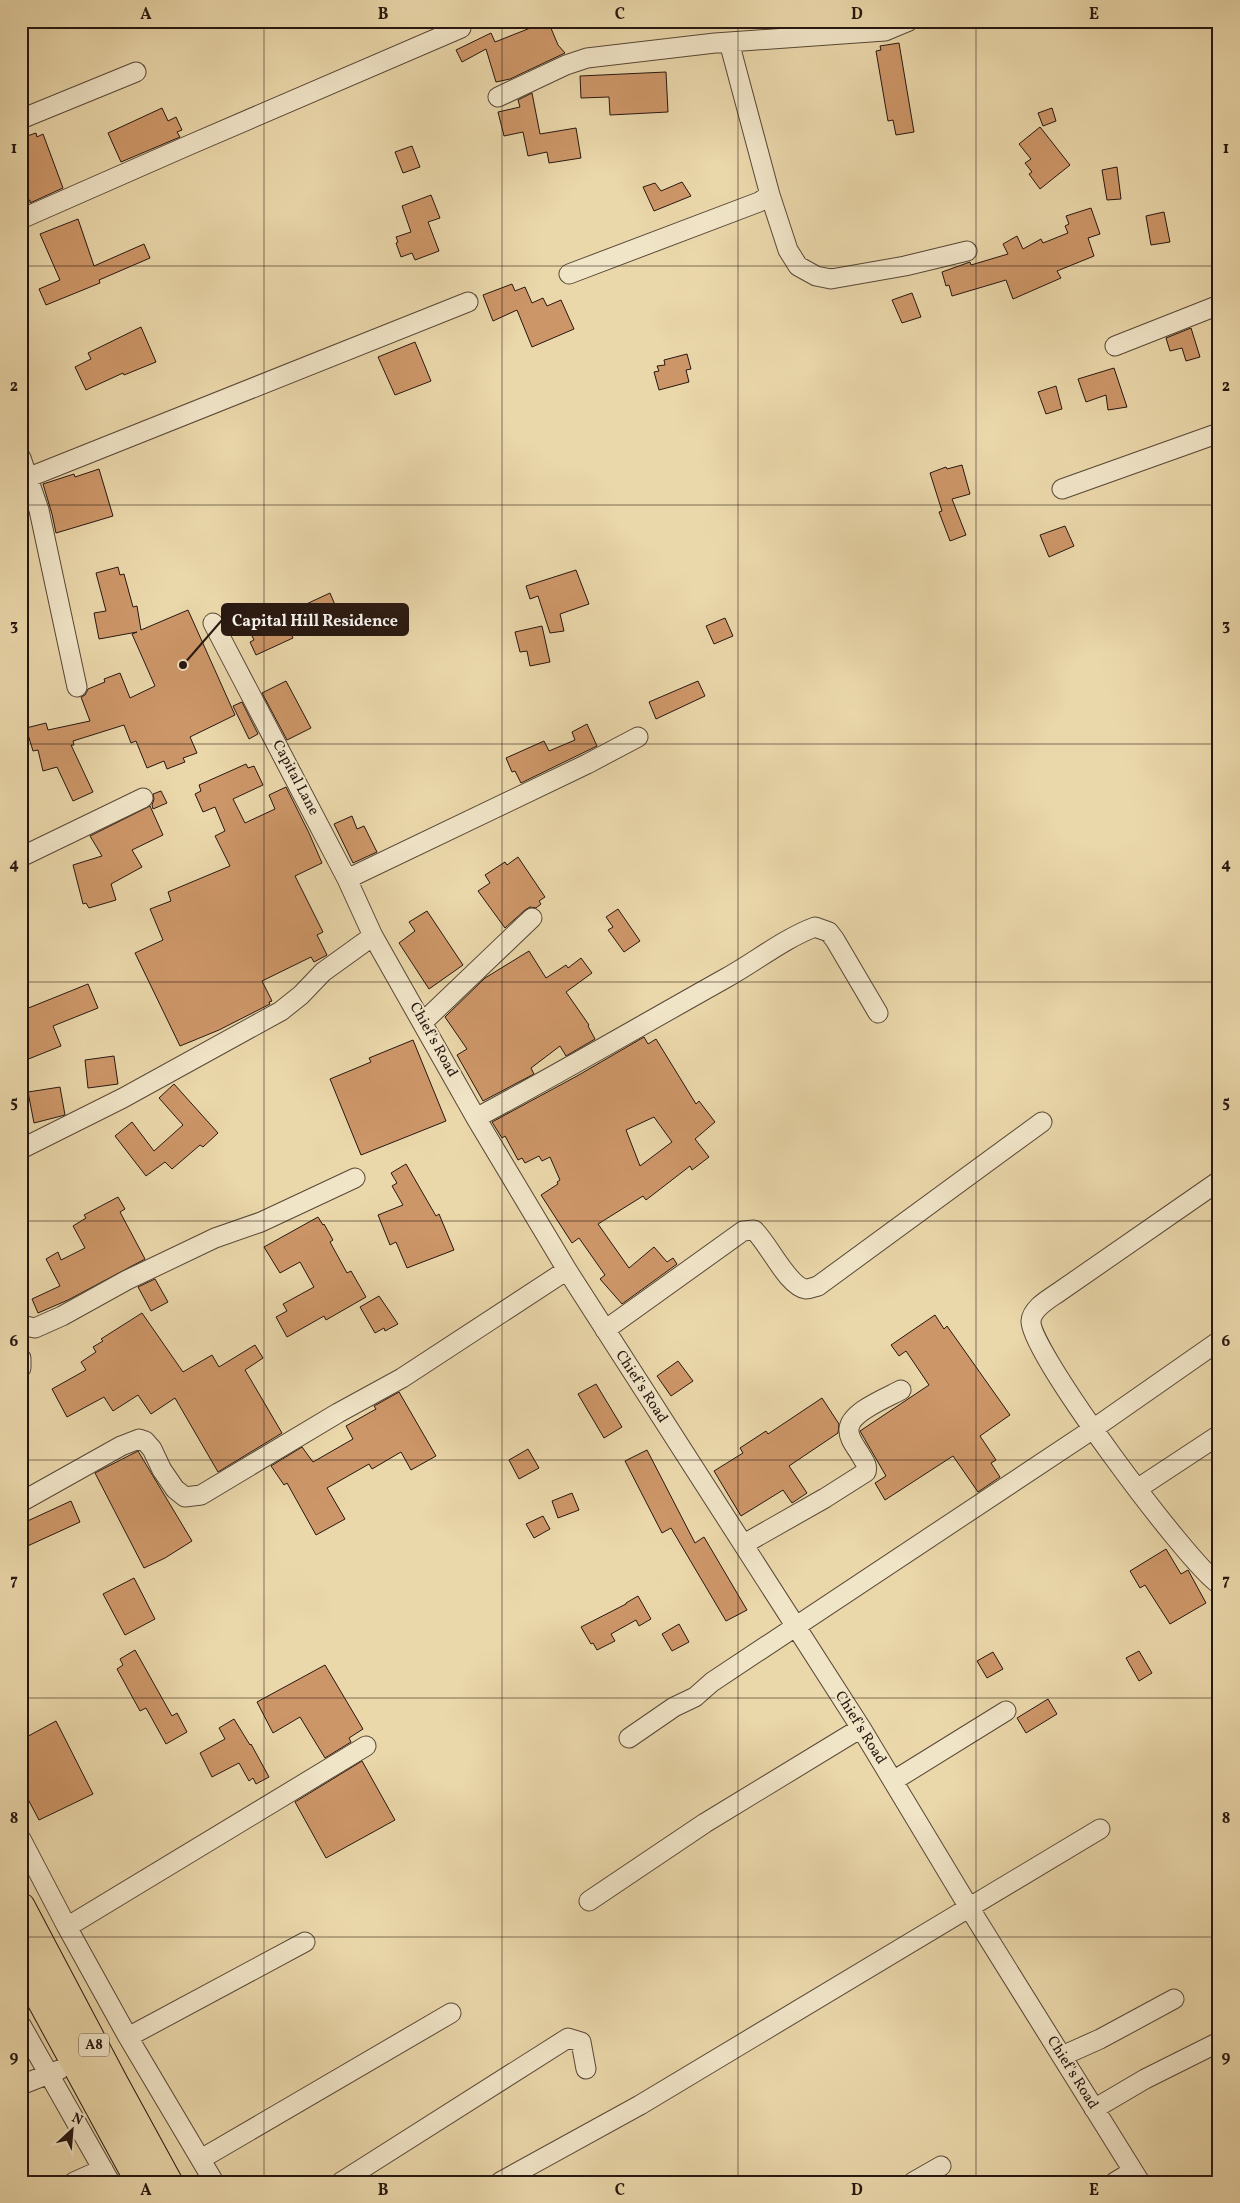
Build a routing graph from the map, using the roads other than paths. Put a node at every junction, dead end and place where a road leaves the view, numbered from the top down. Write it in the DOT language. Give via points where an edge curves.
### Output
graph roads {
  1 [pos="909,21"];
  2 [pos="461,28"];
  3 [pos="729,42"];
  4 [pos="136,72"];
  5 [pos="498,97"];
  6 [pos="21,119"];
  7 [pos="770,195"];
  8 [pos="21,220"];
  9 [pos="966,251"];
  10 [pos="569,274"];
  11 [pos="468,302"];
  12 [pos="1219,304"];
  13 [pos="1115,346"];
  14 [pos="1219,433"];
  15 [pos="21,458"];
  16 [pos="27,478"];
  17 [pos="1062,489"];
  18 [pos="213,622"];
  19 [pos="77,687"];
  20 [pos="638,737"];
  21 [pos="143,798"];
  22 [pos="21,857"];
  23 [pos="347,878"];
  24 [pos="532,918"];
  25 [pos="373,936"];
  26 [pos="878,1013"];
  27 [pos="423,1022"];
  28 [pos="476,1118"];
  29 [pos="1042,1122"];
  30 [pos="21,1149"];
  31 [pos="354,1178"];
  32 [pos="1219,1181"];
  33 [pos="567,1270"];
  34 [pos="21,1325"];
  35 [pos="605,1330"];
  36 [pos="1219,1340"];
  37 [pos="21,1358"];
  38 [pos="21,1368"];
  39 [pos="901,1390"];
  40 [pos="1093,1429"];
  41 [pos="1219,1435"];
  42 [pos="1137,1489"];
  43 [pos="21,1502"];
  44 [pos="744,1544"];
  45 [pos="1219,1584"];
  46 [pos="796,1628"];
  47 [pos="1006,1711"];
  48 [pos="861,1728"];
  49 [pos="629,1738"];
  50 [pos="366,1746"];
  51 [pos="893,1781"];
  52 [pos="1100,1829"];
  53 [pos="23,1848"];
  54 [pos="589,1901"];
  55 [pos="21,1907"];
  56 [pos="970,1909"];
  57 [pos="67,1927"];
  58 [pos="305,1942"];
  59 [pos="21,1963"];
  60 [pos="1174,1998"];
  61 [pos="451,2013"];
  62 [pos="21,2025"];
  63 [pos="128,2037"];
  64 [pos="1219,2042"];
  65 [pos="1062,2056"];
  66 [pos="74,2063"];
  67 [pos="586,2068"];
  68 [pos="50,2074"];
  69 [pos="21,2085"];
  70 [pos="1094,2109"];
  71 [pos="201,2159"];
  72 [pos="942,2166"];
  73 [pos="107,2176"];
  74 [pos="1136,2176"];
  75 [pos="74,2182"];
  76 [pos="140,2182"];
  77 [pos="168,2182"];
  78 [pos="214,2182"];
  79 [pos="341,2182"];
  80 [pos="500,2182"];
  81 [pos="912,2182"];
  82 [pos="1115,2182"];
  1 -- 3 [label="street" via="885,31"];
  2 -- 8 [label="street"];
  3 -- 5 [label="street" via="587,58"];
  3 -- 7 [label="street"];
  4 -- 6 [label="street"];
  7 -- 9 [label="street" via="793,259 803,270 816,276 831,279"];
  7 -- 10 [label="street"];
  11 -- 16 [label="street"];
  12 -- 13 [label="street"];
  14 -- 17 [label="street"];
  15 -- 16 [label="street"];
  16 -- 19 [label="street" via="39,510"];
  18 -- 23 [label="street, Capital Lane"];
  20 -- 23 [label="street"];
  21 -- 22 [label="street"];
  23 -- 25 [label="street, Capital Lane"];
  24 -- 27 [label="street"];
  25 -- 27 [label="street, Chief's Road"];
  25 -- 30 [label="street" via="323,972 280,1012 123,1098"];
  26 -- 28 [label="street" via="835,940 828,932 815,927"];
  27 -- 28 [label="street, Chief's Road"];
  28 -- 33 [label="street, Chief's Road"];
  29 -- 35 [label="street" via="818,1286 806,1289 798,1286 786,1275 764,1239 754,1230 743,1231"];
  31 -- 34 [label="street" via="261,1222 206,1242 35,1328"];
  32 -- 40 [label="street" via="1059,1292 1034,1313 1032,1330 1046,1358"];
  33 -- 35 [label="street, Chief's Road"];
  33 -- 43 [label="street" via="402,1378 201,1495 185,1497 175,1489 152,1449 139,1439"];
  35 -- 44 [label="street, Chief's Road"];
  36 -- 40 [label="street"];
  37 -- 38 [label="street"];
  39 -- 44 [label="street" via="858,1414 851,1423 851,1440 867,1466 866,1472"];
  40 -- 42 [label="street"];
  40 -- 46 [label="street"];
  41 -- 42 [label="street"];
  42 -- 45 [label="street"];
  44 -- 46 [label="street, Chief's Road"];
  46 -- 48 [label="street, Chief's Road"];
  46 -- 49 [label="street"];
  47 -- 51 [label="street"];
  48 -- 51 [label="street, Chief's Road"];
  48 -- 54 [label="street" via="705,1823"];
  50 -- 57 [label="street"];
  51 -- 56 [label="street, Chief's Road"];
  52 -- 56 [label="street"];
  53 -- 57 [label="street"];
  55 -- 77 [label="highway, A8"];
  56 -- 65 [label="street, Chief's Road"];
  56 -- 80 [label="street" via="640,2105"];
  57 -- 63 [label="street"];
  58 -- 63 [label="street"];
  59 -- 66 [label="highway, A8"];
  60 -- 65 [label="street"];
  61 -- 71 [label="street"];
  62 -- 68 [label="street"];
  63 -- 71 [label="street"];
  64 -- 70 [label="street"];
  65 -- 70 [label="street, Chief's Road"];
  66 -- 68 [label="street"];
  66 -- 76 [label="highway, A8"];
  67 -- 79 [label="street" via="581,2042 568,2038"];
  68 -- 69 [label="street"];
  68 -- 73 [label="street"];
  70 -- 74 [label="street, Chief's Road"];
  71 -- 78 [label="street"];
  72 -- 81 [label="street"];
  73 -- 75 [label="street"];
  74 -- 82 [label="street"];
}
